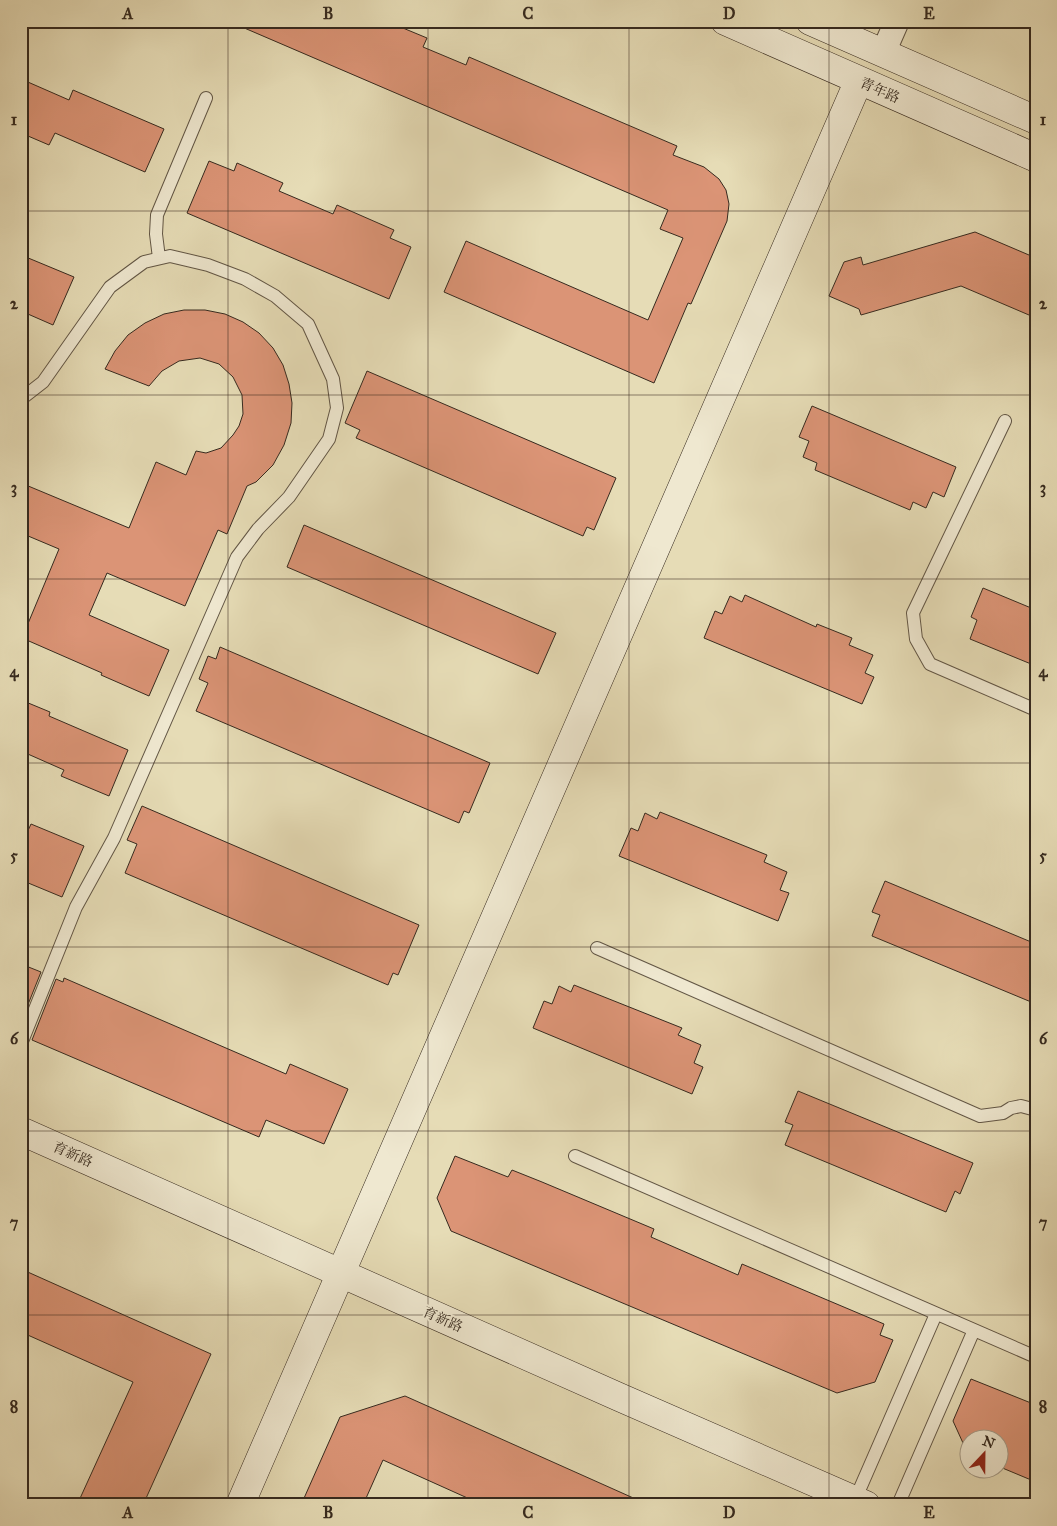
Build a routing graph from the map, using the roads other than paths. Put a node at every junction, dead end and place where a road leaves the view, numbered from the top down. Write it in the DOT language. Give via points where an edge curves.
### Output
graph roads {
  1 [pos="725,21"];
  2 [pos="810,21"];
  3 [pos="897,21"];
  4 [pos="883,53"];
  5 [pos="859,80"];
  6 [pos="206,98"];
  7 [pos="1036,120"];
  8 [pos="1036,158"];
  9 [pos="159,258"];
  10 [pos="21,396"];
  11 [pos="1004,421"];
  12 [pos="1036,710"];
  13 [pos="597,948"];
  14 [pos="21,1044"];
  15 [pos="1036,1110"];
  16 [pos="21,1131"];
  17 [pos="575,1156"];
  18 [pos="341,1273"];
  19 [pos="936,1314"];
  20 [pos="974,1330"];
  21 [pos="1036,1357"];
  22 [pos="861,1502"];
  23 [pos="240,1505"];
  24 [pos="898,1505"];
  1 -- 5 [label="street, 青年路"];
  2 -- 4 [label="street"];
  3 -- 4 [label="street"];
  4 -- 7 [label="street"];
  5 -- 8 [label="street, 青年路"];
  5 -- 18 [label="street"];
  6 -- 9 [label="lane" via="157,215"];
  9 -- 10 [label="lane" via="144,262 110,287 43,382"];
  9 -- 14 [label="lane" via="170,256 208,264 275,296 308,324 333,379 337,408 329,439 289,497 237,557 114,838 76,907"];
  11 -- 12 [label="lane" via="913,613 916,639 930,664"];
  13 -- 15 [label="lane" via="980,1116 1021,1106"];
  16 -- 18 [label="street, 育新路"];
  17 -- 19 [label="lane"];
  18 -- 22 [label="street, 育新路"];
  18 -- 23 [label="street"];
  19 -- 20 [label="lane"];
  19 -- 22 [label="lane"];
  20 -- 21 [label="lane"];
  20 -- 24 [label="lane"];
}
